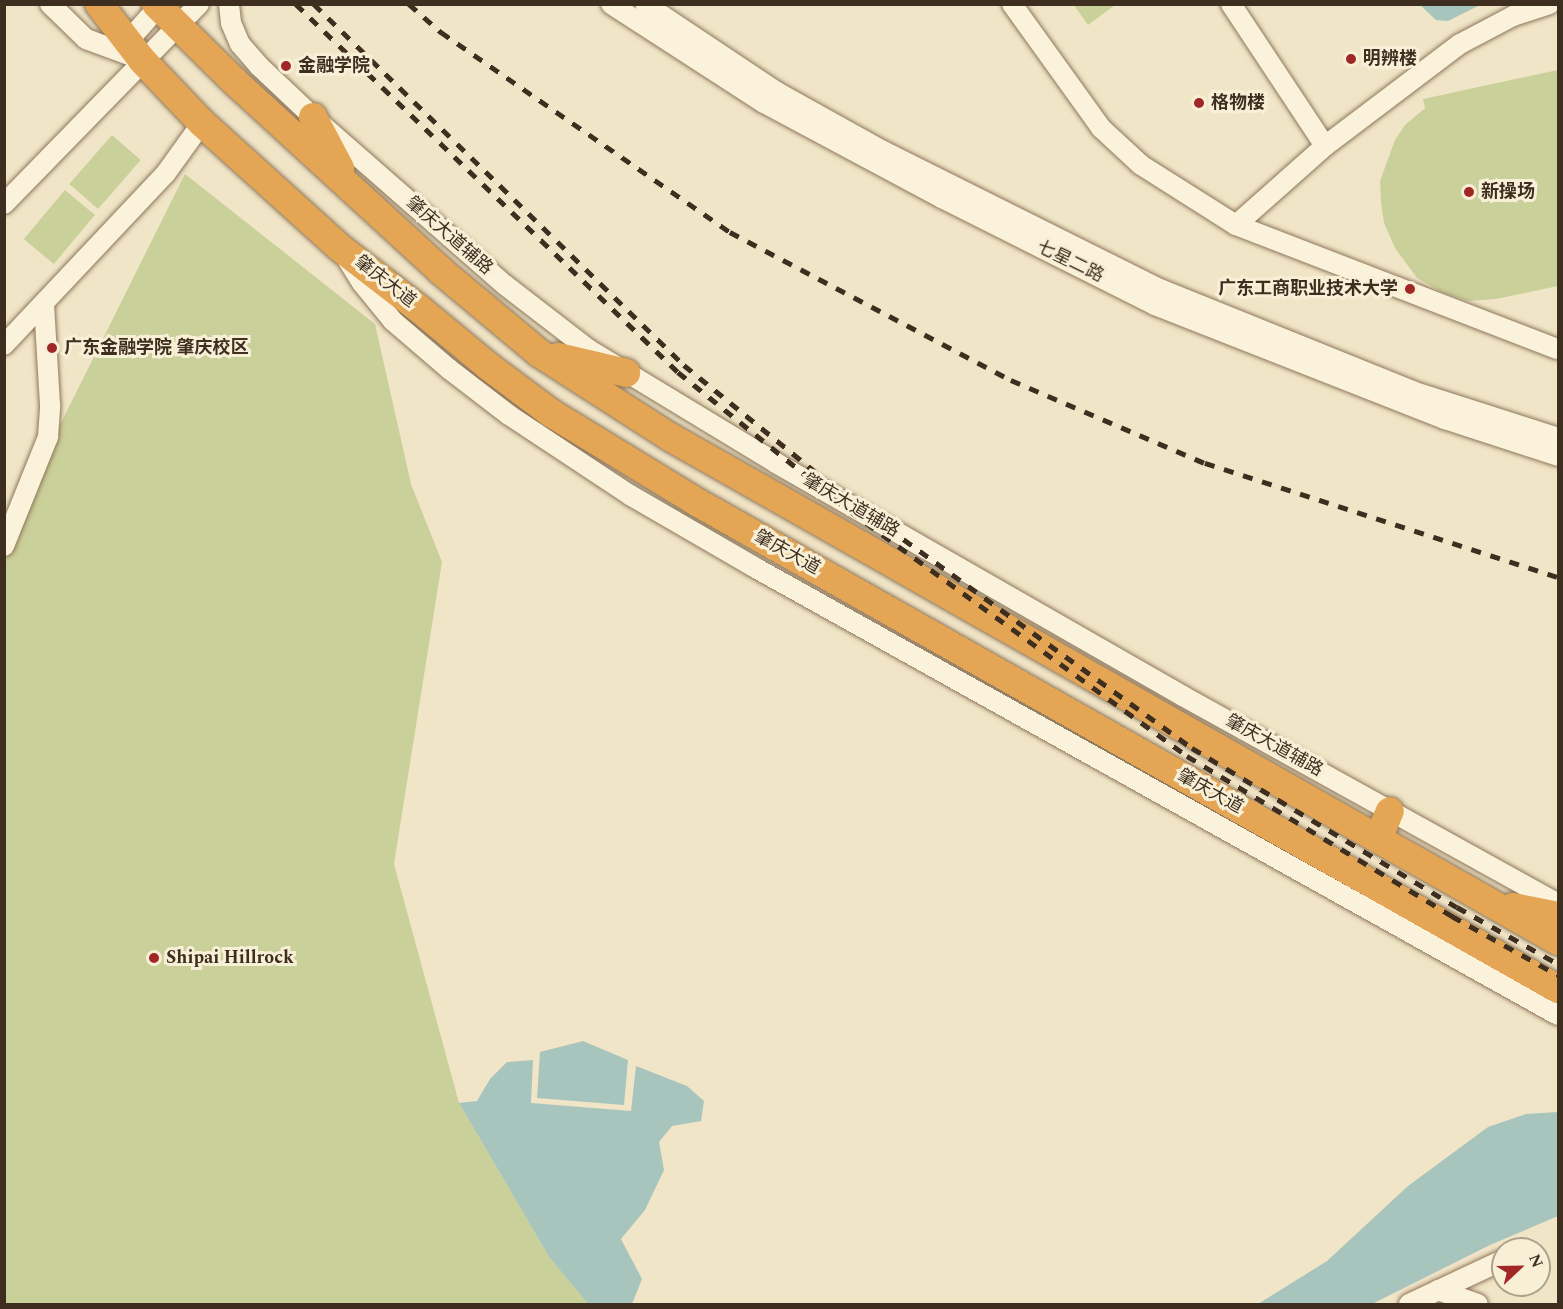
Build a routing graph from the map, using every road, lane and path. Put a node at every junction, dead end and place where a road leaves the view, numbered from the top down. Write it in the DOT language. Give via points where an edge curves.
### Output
graph roads {
  1 [pos="50,4"];
  2 [pos="99,4"];
  3 [pos="199,4"];
  4 [pos="229,4"];
  5 [pos="612,4"];
  6 [pos="645,4"];
  7 [pos="1012,4"];
  8 [pos="1231,4"];
  9 [pos="1549,4"];
  10 [pos="163,10"];
  11 [pos="135,50"];
  12 [pos="313,117"];
  13 [pos="202,123"];
  14 [pos="1325,146"];
  15 [pos="347,184"];
  16 [pos="4,204"];
  17 [pos="1236,225"];
  18 [pos="339,247"];
  19 [pos="44,303"];
  20 [pos="4,345"];
  21 [pos="1558,349"];
  22 [pos="539,353"];
  23 [pos="626,373"];
  24 [pos="1558,438"];
  25 [pos="1558,456"];
  26 [pos="4,546"];
  27 [pos="1390,812"];
  28 [pos="1378,838"];
  29 [pos="1492,903"];
  30 [pos="1558,904"];
  31 [pos="1558,916"];
  32 [pos="1558,941"];
  33 [pos="1558,989"];
  34 [pos="1558,1015"];
  35 [pos="1491,1266"];
  36 [pos="1438,1290"];
  37 [pos="1408,1305"];
  38 [pos="1478,1305"];
  1 -- 11 [label="street" via="86,39"];
  2 -- 11 [label="highway, 肇庆大道"];
  3 -- 10 [label="street"];
  4 -- 12 [label="street, 肇庆大道辅路" via="231,23 240,44"];
  5 -- 25 [label="street, 七星二路" via="764,103 942,198 1155,304 1445,419"];
  6 -- 24 [label="street, 七星二路" via="777,92 854,135 1160,289 1412,391"];
  7 -- 17 [label="street" via="1101,128 1119,147"];
  8 -- 14 [label="street"];
  9 -- 14 [label="street" via="1513,16 1460,44"];
  10 -- 11 [label="street"];
  10 -- 11 [label="street"];
  10 -- 15 [label="highway"];
  11 -- 13 [label="highway, 肇庆大道"];
  11 -- 16 [label="street"];
  12 -- 15 [label="highway"];
  12 -- 23 [label="street, 肇庆大道辅路" via="505,285"];
  13 -- 18 [label="highway, 肇庆大道"];
  13 -- 19 [label="street" via="166,173"];
  14 -- 17 [label="street"];
  15 -- 22 [label="highway" via="441,272"];
  17 -- 21 [label="street"];
  18 -- 33 [label="highway, 肇庆大道" via="488,366 617,456"];
  18 -- 34 [label="street" via="393,321 509,415 630,495"];
  19 -- 20 [label="street"];
  19 -- 26 [label="street" via="48,437"];
  22 -- 23 [label="highway"];
  22 -- 28 [label="highway" via="680,443"];
  23 -- 27 [label="street, 肇庆大道辅路"];
  27 -- 28 [label="highway"];
  27 -- 30 [label="street, 肇庆大道辅路"];
  28 -- 29 [label="highway"];
  29 -- 31 [label="highway"];
  29 -- 32 [label="highway"];
  35 -- 36 [label="street"];
  36 -- 37 [label="street"];
  36 -- 38 [label="street"];
}
